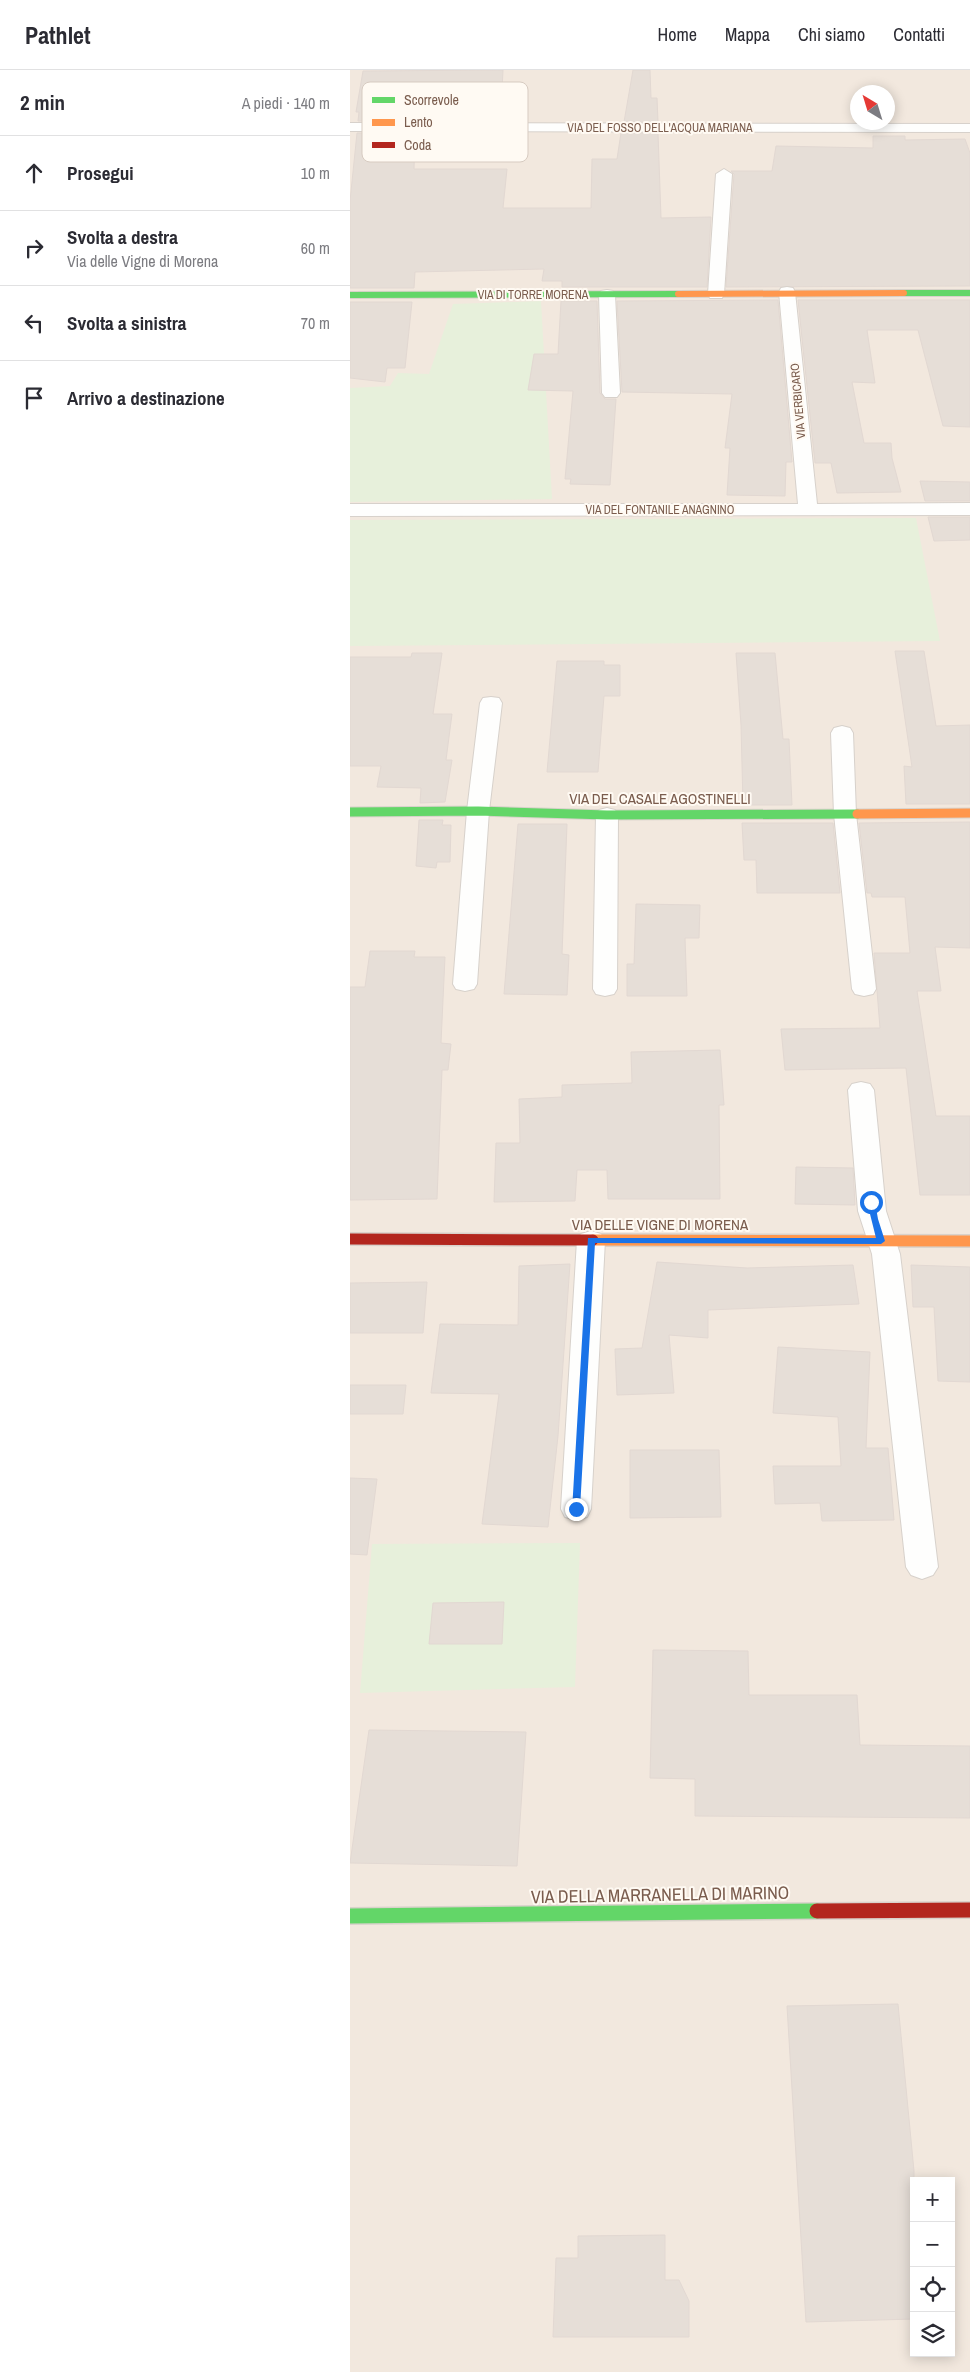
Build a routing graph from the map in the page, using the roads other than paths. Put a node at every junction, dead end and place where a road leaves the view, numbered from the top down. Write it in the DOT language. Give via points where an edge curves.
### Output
graph roads {
  1 [pos="528,128"];
  2 [pos="970,128"];
  3 [pos="724,174"];
  4 [pos="788,292"];
  5 [pos="970,292"];
  6 [pos="716,294"];
  7 [pos="350,295"];
  8 [pos="607,295"];
  9 [pos="612,394"];
  10 [pos="350,510"];
  11 [pos="808,510"];
  12 [pos="970,510"];
  13 [pos="491,703"];
  14 [pos="842,733"];
  15 [pos="478,811"];
  16 [pos="350,812"];
  17 [pos="845,814"];
  18 [pos="970,814"];
  19 [pos="607,815"];
  20 [pos="465,984"];
  21 [pos="864,988"];
  22 [pos="605,989"];
  23 [pos="862,1090"];
  24 [pos="350,1239"];
  25 [pos="591,1240"];
  26 [pos="881,1241"];
  27 [pos="970,1241"];
  28 [pos="576,1509"];
  29 [pos="922,1568"];
  30 [pos="970,1910"];
  31 [pos="350,1916"];
  1 -- 2 [label="street, VIA DEL FOSSO DELL'ACQUA MARIANA"];
  3 -- 6 [label="street"];
  4 -- 5 [label="street, VIA DI TORRE MORENA"];
  4 -- 6 [label="street, VIA DI TORRE MORENA"];
  4 -- 11 [label="street, VIA VERBICARO"];
  6 -- 8 [label="street, VIA DI TORRE MORENA"];
  7 -- 8 [label="street, VIA DI TORRE MORENA"];
  8 -- 9 [label="street"];
  10 -- 11 [label="street, VIA DEL FONTANILE ANAGNINO"];
  11 -- 12 [label="street, VIA DEL FONTANILE ANAGNINO"];
  13 -- 15 [label="street"];
  14 -- 17 [label="street"];
  15 -- 16 [label="street, VIA DEL CASALE AGOSTINELLI"];
  15 -- 19 [label="street, VIA DEL CASALE AGOSTINELLI"];
  15 -- 20 [label="street"];
  17 -- 18 [label="street, VIA DEL CASALE AGOSTINELLI"];
  17 -- 19 [label="street, VIA DEL CASALE AGOSTINELLI"];
  17 -- 21 [label="street"];
  19 -- 22 [label="street"];
  23 -- 26 [label="street" via="872,1211"];
  24 -- 25 [label="street, VIA DELLE VIGNE DI MORENA"];
  25 -- 26 [label="street, VIA DELLE VIGNE DI MORENA"];
  25 -- 28 [label="street"];
  26 -- 27 [label="street, VIA DELLE VIGNE DI MORENA"];
  26 -- 29 [label="street" via="887,1262"];
  30 -- 31 [label="street, VIA DELLA MARRANELLA DI MARINO"];
}
